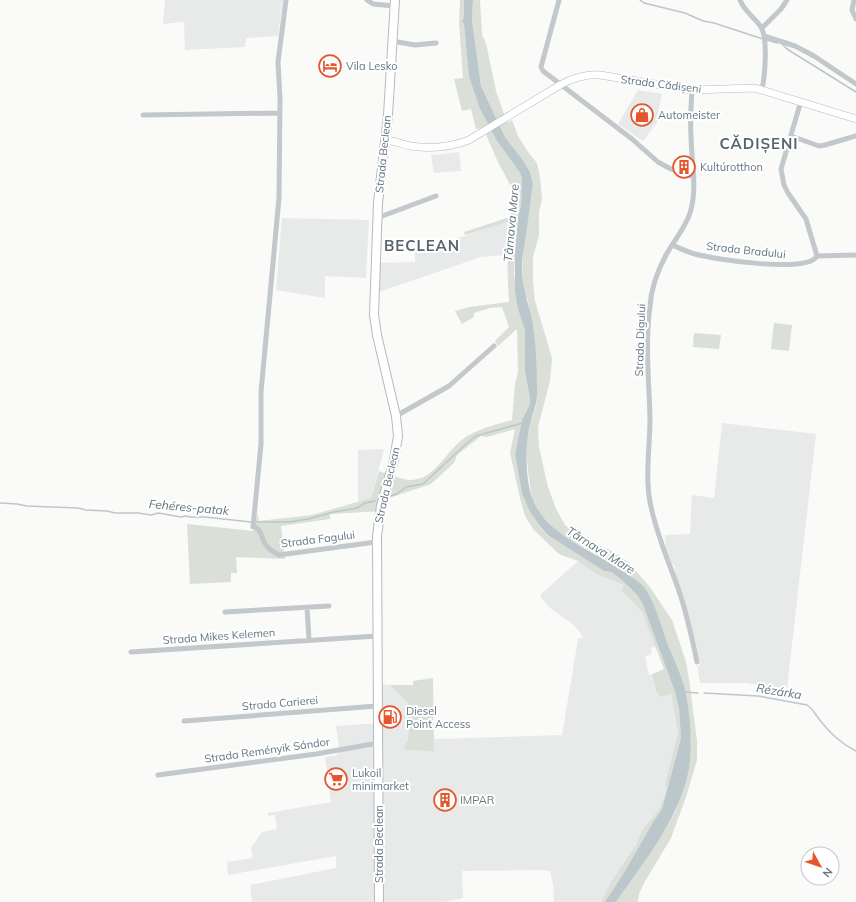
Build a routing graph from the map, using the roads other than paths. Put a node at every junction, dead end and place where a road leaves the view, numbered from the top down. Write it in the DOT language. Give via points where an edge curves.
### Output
graph roads {
  1 [pos="286,0"];
  2 [pos="367,0"];
  3 [pos="559,0"];
  4 [pos="740,0"];
  5 [pos="787,0"];
  6 [pos="854,0"];
  7 [pos="395,3"];
  8 [pos="856,19"];
  9 [pos="762,28"];
  10 [pos="764,36"];
  11 [pos="392,41"];
  12 [pos="436,43"];
  13 [pos="856,84"];
  14 [pos="560,85"];
  15 [pos="762,89"];
  16 [pos="692,90"];
  17 [pos="801,101"];
  18 [pos="280,113"];
  19 [pos="143,115"];
  20 [pos="856,119"];
  21 [pos="791,136"];
  22 [pos="856,136"];
  23 [pos="386,140"];
  24 [pos="694,177"];
  25 [pos="436,196"];
  26 [pos="377,218"];
  27 [pos="672,244"];
  28 [pos="856,255"];
  29 [pos="817,256"];
  30 [pos="494,346"];
  31 [pos="396,416"];
  32 [pos="376,542"];
  33 [pos="329,606"];
  34 [pos="307,607"];
  35 [pos="225,612"];
  36 [pos="377,636"];
  37 [pos="309,640"];
  38 [pos="131,652"];
  39 [pos="697,662"];
  40 [pos="377,706"];
  41 [pos="184,721"];
  42 [pos="378,743"];
  43 [pos="158,775"];
  44 [pos="379,902"];
  1 -- 18 [label="street" via="278,62"];
  2 -- 7 [label="street" via="373,4"];
  3 -- 14 [label="street" via="541,67"];
  4 -- 9 [label="street"];
  5 -- 9 [label="street" via="781,10"];
  6 -- 8 [label="street" via="852,10"];
  7 -- 11 [label="main road, Strada Beclean"];
  9 -- 10 [label="street"];
  10 -- 13 [label="street" via="795,46"];
  10 -- 15 [label="street" via="765,77"];
  11 -- 12 [label="street" via="415,45"];
  11 -- 23 [label="main road, Strada Beclean"];
  14 -- 16 [label="main road, Strada Cădișeni" via="579,76 594,75"];
  14 -- 23 [label="main road, Strada Cădișeni" via="469,140 457,144 410,146"];
  14 -- 24 [label="street" via="632,139 658,162"];
  15 -- 16 [label="main road, Strada Cădișeni" via="749,87"];
  15 -- 17 [label="main road, Strada Cădișeni"];
  16 -- 24 [label="street, Strada Digului" via="691,135"];
  17 -- 20 [label="main road, Strada Cădișeni"];
  17 -- 21 [label="street"];
  18 -- 19 [label="street"];
  18 -- 32 [label="street, Strada Fagului" via="279,198 253,526 260,531 264,543 270,550 279,555"];
  21 -- 22 [label="street" via="819,146"];
  21 -- 29 [label="street" via="782,161 782,178 788,193 806,219"];
  23 -- 26 [label="main road, Strada Beclean"];
  24 -- 27 [label="street, Strada Digului" via="690,213"];
  25 -- 26 [label="street"];
  26 -- 31 [label="main road, Strada Beclean" via="375,322"];
  27 -- 29 [label="street, Strada Bradului" via="695,254 767,264 795,265 809,262"];
  27 -- 39 [label="street, Strada Digului" via="661,266 650,306 649,495 660,542 685,609"];
  28 -- 29 [label="street, Strada Bradului"];
  30 -- 31 [label="street" via="449,386"];
  31 -- 32 [label="main road, Strada Beclean" via="397,449 381,506"];
  32 -- 36 [label="main road, Strada Beclean"];
  33 -- 34 [label="street, Strada Mikes Kelemen"];
  34 -- 35 [label="street, Strada Mikes Kelemen"];
  34 -- 37 [label="street"];
  36 -- 37 [label="street, Strada Mikes Kelemen"];
  36 -- 40 [label="main road, Strada Beclean"];
  37 -- 38 [label="street, Strada Mikes Kelemen"];
  40 -- 41 [label="street, Strada Carierei"];
  40 -- 42 [label="main road, Strada Beclean"];
  42 -- 43 [label="street, Strada Reményik Sándor"];
  42 -- 44 [label="main road, Strada Beclean"];
}
